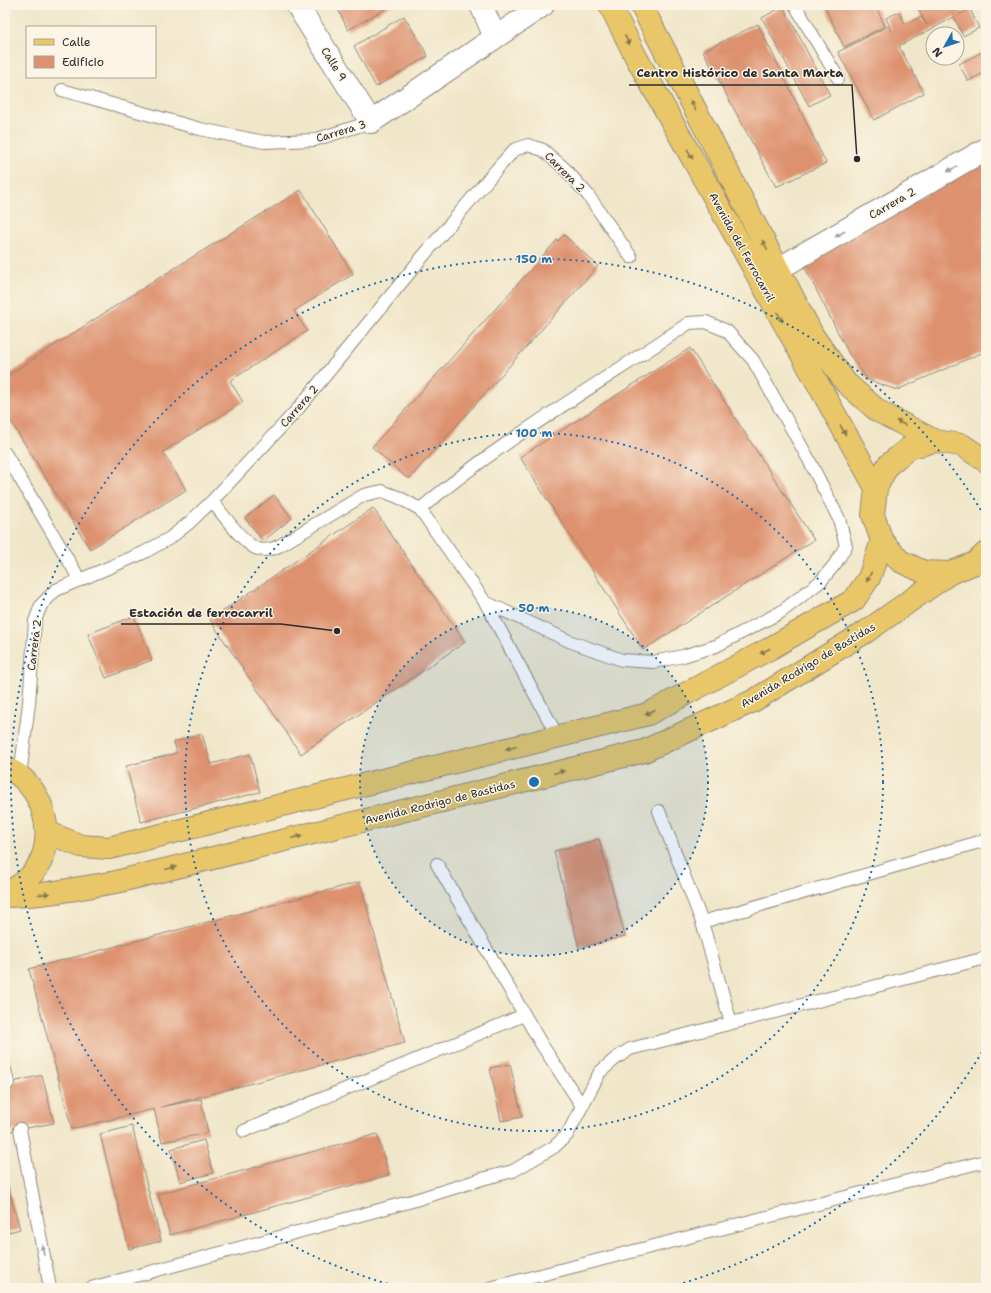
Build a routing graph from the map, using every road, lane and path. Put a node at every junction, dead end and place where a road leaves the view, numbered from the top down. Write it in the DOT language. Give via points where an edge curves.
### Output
graph roads {
  1 [pos="297,5"];
  2 [pos="481,5"];
  3 [pos="543,5"];
  4 [pos="610,5"];
  5 [pos="641,5"];
  6 [pos="796,5"];
  7 [pos="495,37"];
  8 [pos="838,78"];
  9 [pos="62,90"];
  10 [pos="371,122"];
  11 [pos="986,149"];
  12 [pos="631,257"];
  13 [pos="778,269"];
  14 [pos="935,441"];
  15 [pos="5,453"];
  16 [pos="986,461"];
  17 [pos="9,472"];
  18 [pos="876,488"];
  19 [pos="212,501"];
  20 [pos="420,509"];
  21 [pos="882,540"];
  22 [pos="986,553"];
  23 [pos="950,573"];
  24 [pos="80,580"];
  25 [pos="485,602"];
  26 [pos="558,737"];
  27 [pos="13,772"];
  28 [pos="659,811"];
  29 [pos="46,832"];
  30 [pos="986,840"];
  31 [pos="437,864"];
  32 [pos="5,895"];
  33 [pos="702,922"];
  34 [pos="986,958"];
  35 [pos="524,1015"];
  36 [pos="731,1023"];
  37 [pos="5,1070"];
  38 [pos="8,1083"];
  39 [pos="582,1106"];
  40 [pos="20,1129"];
  41 [pos="244,1131"];
  42 [pos="986,1161"];
  43 [pos="123,1283"];
  44 [pos="50,1288"];
  45 [pos="92,1288"];
  46 [pos="490,1288"];
  1 -- 10 [label="street, Calle 9"];
  2 -- 7 [label="street"];
  3 -- 7 [label="street, Carrera 3"];
  4 -- 18 [label="main road, Avenida del Ferrocarril, one-way" via="636,57"];
  13 -- 5 [label="main road, Avenida del Ferrocarril, one-way"];
  6 -- 8 [label="lane"];
  7 -- 10 [label="street, Carrera 3"];
  9 -- 10 [label="lane, Carrera 3" via="200,129 264,142 314,140"];
  11 -- 13 [label="street, Carrera 2, one-way"];
  12 -- 19 [label="lane, Carrera 2" via="588,196 564,168 543,150 528,145 514,150 297,410"];
  14 -- 13 [label="main road, Avenida del Ferrocarril, one-way" via="878,410 846,383 813,336"];
  14 -- 16 [label="main road" via="962,445"];
  14 -- 18 [label="main road" via="909,448 888,465"];
  15 -- 17 [label="lane"];
  17 -- 24 [label="lane"];
  18 -- 21 [label="main road" via="873,515"];
  19 -- 20 [label="lane" via="247,543 257,549 270,550 364,495 382,491"];
  19 -- 24 [label="lane, Carrera 2" via="170,538 143,553"];
  20 -- 25 [label="lane"];
  20 -- 25 [label="lane" via="500,448 689,323 706,322 727,331 753,360 839,519 846,546 821,580 780,612 716,646 653,662 622,660 569,641"];
  21 -- 23 [label="main road" via="900,560 924,572"];
  21 -- 26 [label="main road, one-way" via="869,578 854,600 648,714"];
  22 -- 23 [label="main road" via="976,563"];
  32 -- 23 [label="main road, Avenida Rodrigo de Bastidas, one-way" via="56,893 116,882 644,751 753,701 867,631"];
  24 -- 27 [label="lane, Carrera 2" via="56,590 41,605 36,621 29,703"];
  25 -- 26 [label="lane"];
  26 -- 29 [label="main road, one-way" via="109,848 81,846"];
  27 -- 29 [label="main road" via="34,792 44,811"];
  28 -- 33 [label="lane"];
  29 -- 32 [label="main road" via="43,852 34,871 20,886"];
  30 -- 33 [label="lane"];
  31 -- 35 [label="lane"];
  33 -- 36 [label="lane"];
  34 -- 36 [label="lane"];
  35 -- 39 [label="lane"];
  35 -- 41 [label="lane"];
  36 -- 39 [label="lane" via="630,1049 600,1072"];
  37 -- 38 [label="lane"];
  39 -- 43 [label="lane" via="567,1135 554,1147 513,1170"];
  44 -- 40 [label="lane, one-way"];
  42 -- 46 [label="lane"];
  43 -- 45 [label="lane"];
}
